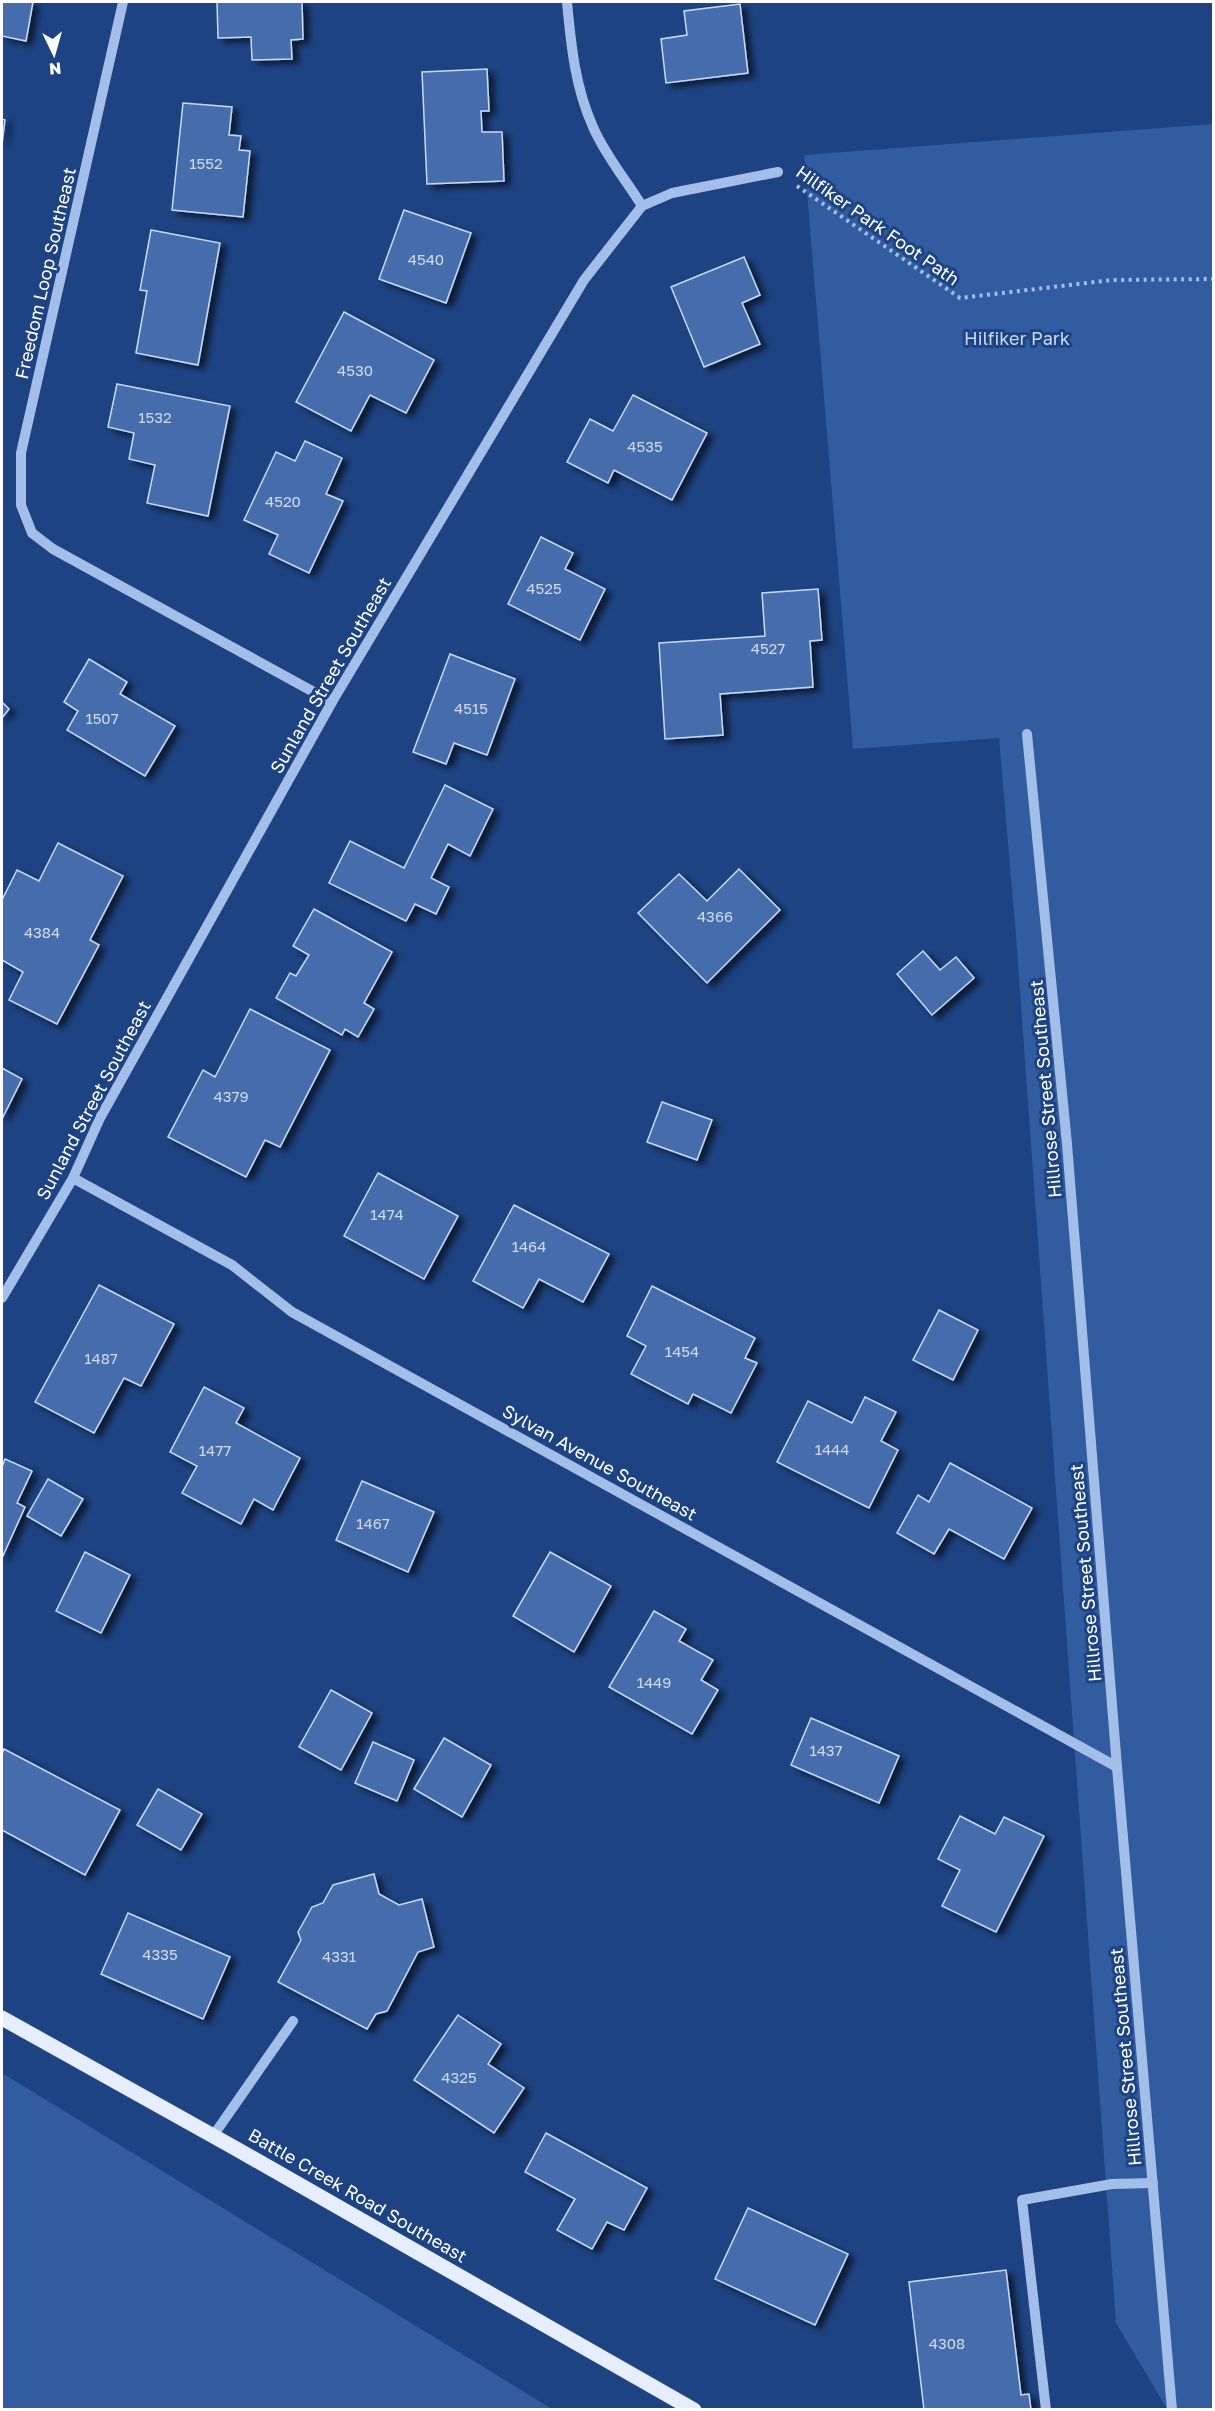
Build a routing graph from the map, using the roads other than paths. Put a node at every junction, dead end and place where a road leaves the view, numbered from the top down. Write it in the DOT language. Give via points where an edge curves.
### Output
graph roads {
  1 [pos="123,2"];
  2 [pos="567,2"];
  3 [pos="778,172"];
  4 [pos="642,206"];
  5 [pos="332,702"];
  6 [pos="1027,734"];
  7 [pos="73,1178"];
  8 [pos="2,1298"];
  9 [pos="1117,1767"];
  10 [pos="2,2018"];
  11 [pos="293,2021"];
  12 [pos="213,2136"];
  13 [pos="1153,2183"];
  14 [pos="694,2409"];
  15 [pos="1046,2409"];
  16 [pos="1172,2409"];
  1 -- 5 [label="street, Freedom Loop Southeast" via="21,453 21,505 32,533 53,549"];
  2 -- 4 [label="street" via="571,53 582,97 594,129"];
  3 -- 4 [label="street, Sunland Street Southeast" via="672,193"];
  4 -- 5 [label="street, Sunland Street Southeast" via="584,280"];
  5 -- 7 [label="street, Sunland Street Southeast" via="100,1118"];
  6 -- 9 [label="street, Hillrose Street Southeast" via="1068,1144"];
  7 -- 8 [label="street, Sunland Street Southeast"];
  7 -- 9 [label="street, Sylvan Avenue Southeast" via="232,1265 292,1312"];
  9 -- 13 [label="street, Hillrose Street Southeast"];
  10 -- 12 [label="main road, Battle Creek Road Southeast"];
  11 -- 12 [label="street"];
  12 -- 14 [label="main road, Battle Creek Road Southeast"];
  13 -- 15 [label="street" via="1112,2184 1023,2200"];
  13 -- 16 [label="street, Hillrose Street Southeast"];
}
